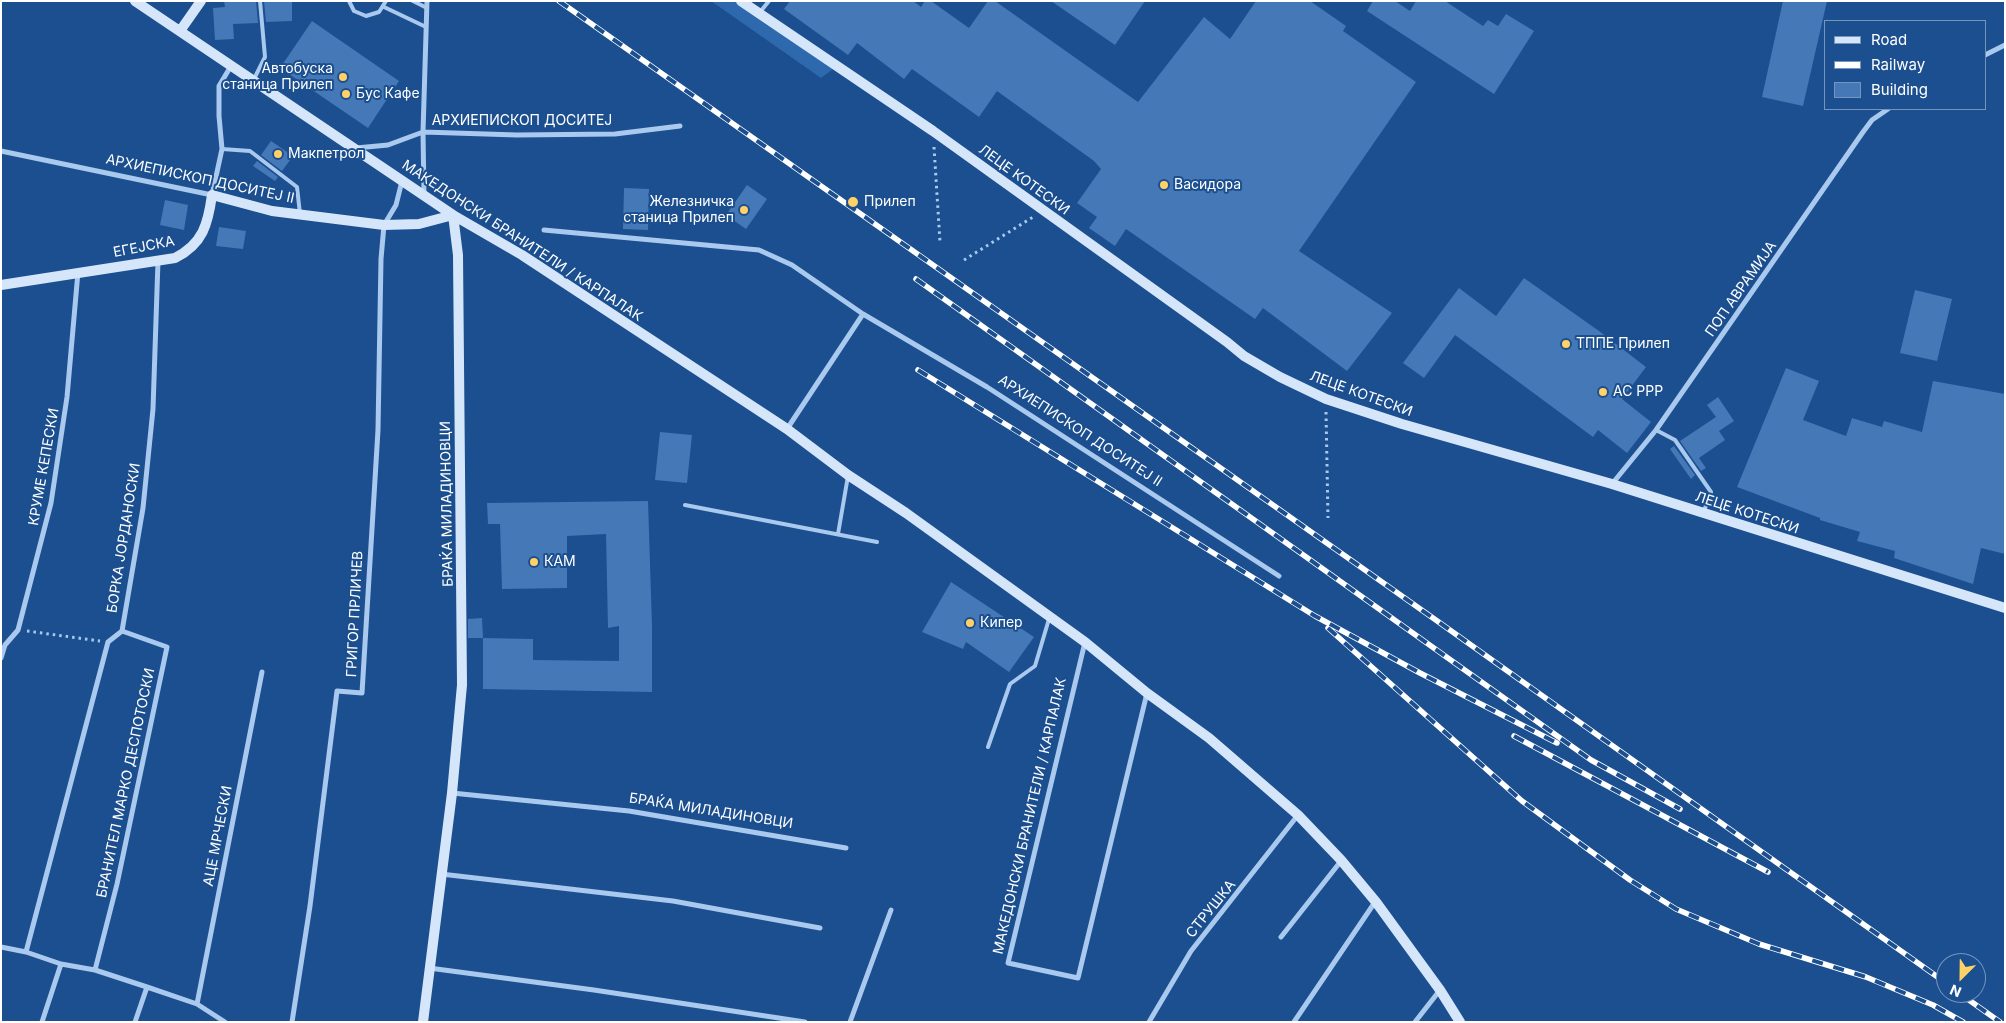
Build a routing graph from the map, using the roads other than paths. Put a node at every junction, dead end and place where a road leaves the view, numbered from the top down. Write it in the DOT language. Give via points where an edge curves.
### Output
graph roads {
  1 [pos="135,1"];
  2 [pos="201,1"];
  3 [pos="260,1"];
  4 [pos="349,1"];
  5 [pos="386,1"];
  6 [pos="413,1"];
  7 [pos="427,1"];
  8 [pos="742,1"];
  9 [pos="769,1"];
  10 [pos="384,7"];
  11 [pos="427,8"];
  12 [pos="759,14"];
  13 [pos="426,27"];
  14 [pos="180,31"];
  15 [pos="2005,45"];
  16 [pos="1986,54"];
  17 [pos="231,66"];
  18 [pos="253,81"];
  19 [pos="1887,110"];
  20 [pos="680,126"];
  21 [pos="423,132"];
  22 [pos="353,148"];
  23 [pos="222,149"];
  24 [pos="1,151"];
  25 [pos="402,181"];
  26 [pos="212,195"];
  27 [pos="424,195"];
  28 [pos="300,214"];
  29 [pos="453,215"];
  30 [pos="384,225"];
  31 [pos="544,230"];
  32 [pos="158,260"];
  33 [pos="78,272"];
  34 [pos="1,285"];
  35 [pos="864,314"];
  36 [pos="787,429"];
  37 [pos="1656,430"];
  38 [pos="848,475"];
  39 [pos="1612,484"];
  40 [pos="685,505"];
  41 [pos="1704,514"];
  42 [pos="838,534"];
  43 [pos="877,542"];
  44 [pos="1279,576"];
  45 [pos="2005,608"];
  46 [pos="1050,617"];
  47 [pos="122,631"];
  48 [pos="1085,642"];
  49 [pos="1,658"];
  50 [pos="262,672"];
  51 [pos="1147,693"];
  52 [pos="988,747"];
  53 [pos="452,793"];
  54 [pos="1298,815"];
  55 [pos="846,848"];
  56 [pos="1342,860"];
  57 [pos="440,874"];
  58 [pos="1376,902"];
  59 [pos="892,910"];
  60 [pos="820,928"];
  61 [pos="1281,937"];
  62 [pos="1,947"];
  63 [pos="26,952"];
  64 [pos="61,964"];
  65 [pos="429,968"];
  66 [pos="95,970"];
  67 [pos="147,987"];
  68 [pos="1440,990"];
  69 [pos="197,1004"];
  70 [pos="223,1021"];
  71 [pos="42,1022"];
  72 [pos="135,1022"];
  73 [pos="292,1022"];
  74 [pos="423,1022"];
  75 [pos="805,1022"];
  76 [pos="850,1022"];
  77 [pos="1149,1022"];
  78 [pos="1294,1022"];
  79 [pos="1415,1022"];
  80 [pos="1460,1022"];
  1 -- 14 [label="main road, МАКЕДОНСКИ БРАНИТЕЛИ / КАРПАЛАК"];
  2 -- 14 [label="main road"];
  3 -- 18 [label="lane" via="264,57"];
  4 -- 10 [label="lane" via="354,10 366,16"];
  5 -- 10 [label="lane"];
  6 -- 11 [label="lane"];
  7 -- 11 [label="street, АРХИЕПИСКОП ДОСИТЕЈ"];
  8 -- 12 [label="main road, ЛЕЦЕ КОТЕСКИ"];
  9 -- 12 [label="lane"];
  10 -- 13 [label="lane"];
  11 -- 13 [label="street, АРХИЕПИСКОП ДОСИТЕЈ"];
  12 -- 39 [label="main road, ЛЕЦЕ КОТЕСКИ" via="933,131 1244,356 1280,377 1326,399 1402,424"];
  13 -- 21 [label="street, АРХИЕПИСКОП ДОСИТЕЈ"];
  14 -- 17 [label="main road, МАКЕДОНСКИ БРАНИТЕЛИ / КАРПАЛАК"];
  15 -- 16 [label="street"];
  17 -- 18 [label="main road, МАКЕДОНСКИ БРАНИТЕЛИ / КАРПАЛАК"];
  17 -- 23 [label="street, ЕГЕЈСКА" via="219,86"];
  18 -- 22 [label="main road, МАКЕДОНСКИ БРАНИТЕЛИ / КАРПАЛАК"];
  19 -- 37 [label="street, ПОП АВРАМИЈА" via="1872,120 1863,132"];
  20 -- 21 [label="street, АРХИЕПИСКОП ДОСИТЕЈ" via="615,134"];
  21 -- 22 [label="street, АРХИЕПИСКОП ДОСИТЕЈ" via="388,145"];
  21 -- 27 [label="street, АРХИЕПИСКОП ДОСИТЕЈ"];
  22 -- 25 [label="main road, МАКЕДОНСКИ БРАНИТЕЛИ / КАРПАЛАК"];
  23 -- 26 [label="street, ЕГЕЈСКА"];
  23 -- 28 [label="lane" via="250,151 297,187"];
  24 -- 26 [label="street, АРХИЕПИСКОП ДОСИТЕЈ II"];
  25 -- 27 [label="main road, МАКЕДОНСКИ БРАНИТЕЛИ / КАРПАЛАК"];
  25 -- 30 [label="street, ГРИГОР ПРЛИЧЕВ" via="396,205"];
  26 -- 28 [label="main road, АРХИЕПИСКОП ДОСИТЕЈ II" via="272,211"];
  26 -- 32 [label="main road, ЕГЕЈСКА" via="209,219 200,238 187,252 175,258"];
  27 -- 29 [label="main road, МАКЕДОНСКИ БРАНИТЕЛИ / КАРПАЛАК"];
  28 -- 30 [label="main road, АРХИЕПИСКОП ДОСИТЕЈ II"];
  29 -- 30 [label="main road, АРХИЕПИСКОП ДОСИТЕЈ II" via="419,224"];
  29 -- 36 [label="main road, МАКЕДОНСКИ БРАНИТЕЛИ / КАРПАЛАК" via="522,255"];
  29 -- 53 [label="main road, БРАЌА МИЛАДИНОВЦИ" via="458,255 462,685"];
  30 -- 73 [label="street, ГРИГОР ПРЛИЧЕВ" via="378,430 362,693 336,691 310,906"];
  31 -- 35 [label="street, АРХИЕПИСКОП ДОСИТЕЈ II" via="759,250 792,265"];
  32 -- 33 [label="main road, ЕГЕЈСКА"];
  32 -- 47 [label="street, БОРКА ЈОРДАНОСКИ" via="153,408 143,508"];
  33 -- 34 [label="main road, ЕГЕЈСКА"];
  33 -- 49 [label="street, КРУМЕ КЕПЕСКИ" via="67,397 51,502 18,630 5,646"];
  35 -- 36 [label="street"];
  35 -- 44 [label="street, АРХИЕПИСКОП ДОСИТЕЈ II" via="988,387"];
  36 -- 38 [label="main road, МАКЕДОНСКИ БРАНИТЕЛИ / КАРПАЛАК"];
  37 -- 39 [label="street, ПОП АВРАМИЈА"];
  37 -- 41 [label="lane" via="1675,440 1711,492"];
  38 -- 42 [label="lane"];
  38 -- 46 [label="main road, МАКЕДОНСКИ БРАНИТЕЛИ / КАРПАЛАК"];
  39 -- 41 [label="main road, ЛЕЦЕ КОТЕСКИ"];
  40 -- 42 [label="lane"];
  41 -- 45 [label="main road, ЛЕЦЕ КОТЕСКИ"];
  42 -- 43 [label="lane"];
  46 -- 48 [label="main road, МАКЕДОНСКИ БРАНИТЕЛИ / КАРПАЛАК"];
  46 -- 52 [label="lane" via="1035,666 1010,684"];
  47 -- 63 [label="street, БОРКА ЈОРДАНОСКИ" via="108,642"];
  47 -- 66 [label="street, БРАНИТЕЛ МАРКО ДЕСПОТОСКИ" via="167,647 117,884"];
  48 -- 51 [label="main road, МАКЕДОНСКИ БРАНИТЕЛИ / КАРПАЛАК"];
  48 -- 51 [label="street, МАКЕДОНСКИ БРАНИТЕЛИ / КАРПАЛАК" via="1008,963 1078,978"];
  50 -- 69 [label="street, АЦЕ МРЧЕСКИ"];
  51 -- 54 [label="main road, МАКЕДОНСКИ БРАНИТЕЛИ / КАРПАЛАК" via="1210,738"];
  53 -- 55 [label="street, БРАЌА МИЛАДИНОВЦИ" via="629,811"];
  53 -- 57 [label="main road, БРАЌА МИЛАДИНОВЦИ"];
  54 -- 56 [label="main road, МАКЕДОНСКИ БРАНИТЕЛИ / КАРПАЛАК"];
  54 -- 77 [label="street, СТРУШКА" via="1191,951"];
  56 -- 58 [label="main road, МАКЕДОНСКИ БРАНИТЕЛИ / КАРПАЛАК"];
  56 -- 61 [label="street"];
  57 -- 60 [label="street" via="673,901"];
  57 -- 65 [label="main road, БРАЌА МИЛАДИНОВЦИ"];
  58 -- 68 [label="main road, МАКЕДОНСКИ БРАНИТЕЛИ / КАРПАЛАК"];
  58 -- 78 [label="street"];
  59 -- 76 [label="street"];
  62 -- 63 [label="street"];
  63 -- 64 [label="street"];
  64 -- 66 [label="street"];
  64 -- 71 [label="street"];
  65 -- 74 [label="main road, БРАЌА МИЛАДИНОВЦИ"];
  65 -- 75 [label="street"];
  66 -- 67 [label="street"];
  67 -- 69 [label="street"];
  67 -- 72 [label="street"];
  68 -- 79 [label="street"];
  68 -- 80 [label="main road, МАКЕДОНСКИ БРАНИТЕЛИ / КАРПАЛАК"];
  69 -- 70 [label="street"];
}
